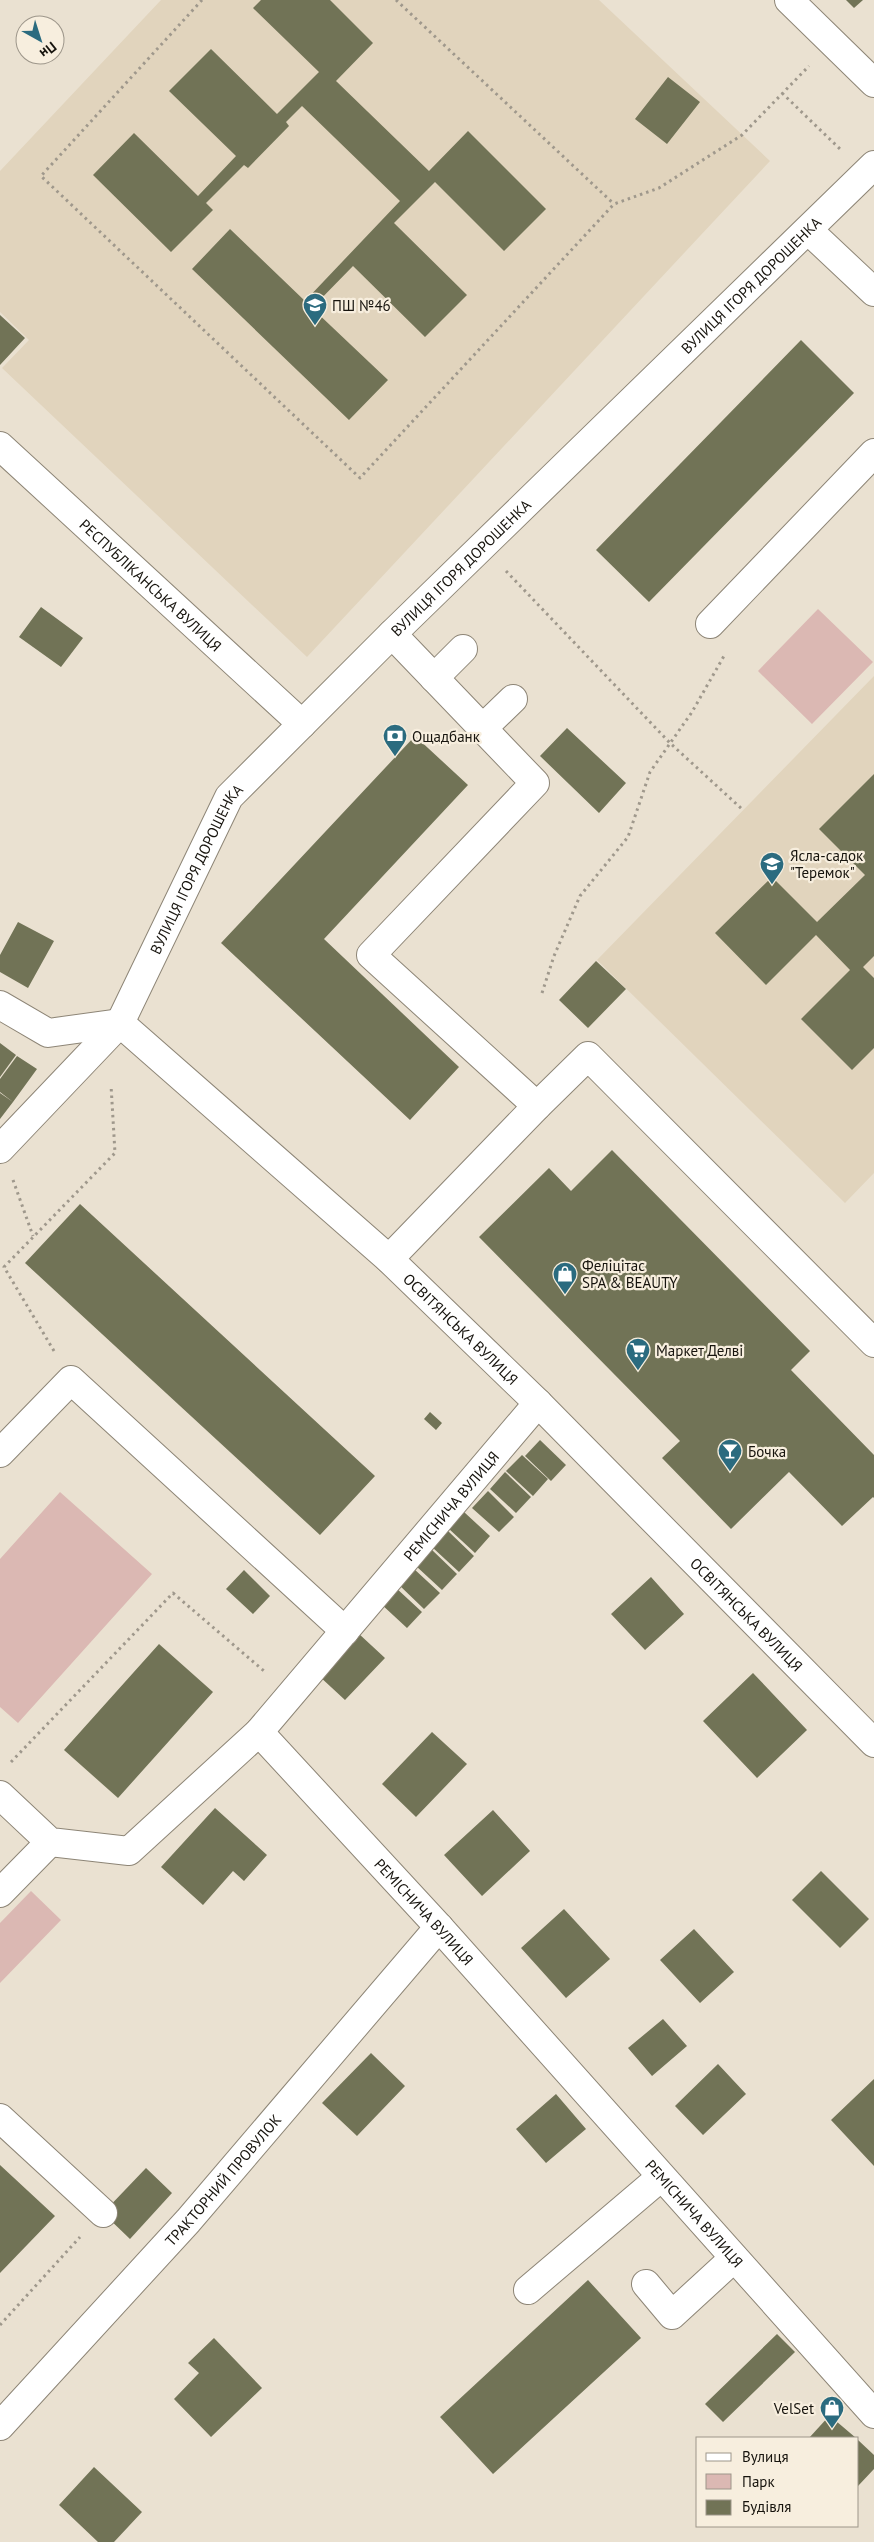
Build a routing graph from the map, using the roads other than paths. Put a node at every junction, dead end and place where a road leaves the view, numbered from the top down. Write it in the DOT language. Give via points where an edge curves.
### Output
graph roads {
  1 [pos="789,0"];
  2 [pos="874,83"];
  3 [pos="870,170"];
  4 [pos="808,230"];
  5 [pos="874,292"];
  6 [pos="0,446"];
  7 [pos="874,453"];
  8 [pos="710,624"];
  9 [pos="392,634"];
  10 [pos="463,649"];
  11 [pos="434,678"];
  12 [pos="513,699"];
  13 [pos="302,724"];
  14 [pos="483,728"];
  15 [pos="0,1005"];
  16 [pos="129,1032"];
  17 [pos="537,1106"];
  18 [pos="0,1148"];
  19 [pos="389,1259"];
  20 [pos="874,1343"];
  21 [pos="538,1404"];
  22 [pos="0,1453"];
  23 [pos="345,1631"];
  24 [pos="259,1732"];
  25 [pos="874,1743"];
  26 [pos="0,1795"];
  27 [pos="50,1842"];
  28 [pos="0,1893"];
  29 [pos="438,1928"];
  30 [pos="0,2118"];
  31 [pos="662,2177"];
  32 [pos="103,2213"];
  33 [pos="734,2258"];
  34 [pos="646,2284"];
  35 [pos="528,2290"];
  36 [pos="874,2414"];
  37 [pos="0,2426"];
  1 -- 2 [label="street"];
  3 -- 4 [label="street, ВУЛИЦЯ ІГОРЯ ДОРОШЕНКА"];
  4 -- 5 [label="street"];
  4 -- 9 [label="street, ВУЛИЦЯ ІГОРЯ ДОРОШЕНКА"];
  6 -- 13 [label="street, РЕСПУБЛІКАНСЬКА ВУЛИЦЯ"];
  7 -- 8 [label="street"];
  9 -- 11 [label="street"];
  9 -- 13 [label="street, ВУЛИЦЯ ІГОРЯ ДОРОШЕНКА"];
  10 -- 11 [label="street"];
  11 -- 14 [label="street"];
  12 -- 14 [label="street"];
  13 -- 16 [label="street, ВУЛИЦЯ ІГОРЯ ДОРОШЕНКА" via="229,797"];
  14 -- 17 [label="street" via="535,783 371,955"];
  15 -- 16 [label="street" via="48,1033"];
  16 -- 18 [label="street, ВУЛИЦЯ ІГОРЯ ДОРОШЕНКА"];
  16 -- 19 [label="street, ОСВІТЯНСЬКА ВУЛИЦЯ"];
  17 -- 19 [label="street"];
  17 -- 20 [label="street" via="588,1056"];
  19 -- 21 [label="street, ОСВІТЯНСЬКА ВУЛИЦЯ"];
  21 -- 23 [label="street, РЕМІСНИЧА ВУЛИЦЯ"];
  21 -- 25 [label="street, ОСВІТЯНСЬКА ВУЛИЦЯ"];
  22 -- 23 [label="street" via="72,1380"];
  23 -- 24 [label="street, РЕМІСНИЧА ВУЛИЦЯ"];
  24 -- 27 [label="street" via="129,1851"];
  24 -- 29 [label="street, РЕМІСНИЧА ВУЛИЦЯ"];
  26 -- 27 [label="street"];
  27 -- 28 [label="street"];
  29 -- 31 [label="street, РЕМІСНИЧА ВУЛИЦЯ"];
  29 -- 37 [label="street, ТРАКТОРНИЙ ПРОВУЛОК" via="188,2221"];
  30 -- 32 [label="street"];
  31 -- 33 [label="street, РЕМІСНИЧА ВУЛИЦЯ"];
  31 -- 35 [label="street"];
  33 -- 34 [label="street" via="672,2315"];
  33 -- 36 [label="street, РЕМІСНИЧА ВУЛИЦЯ"];
}
